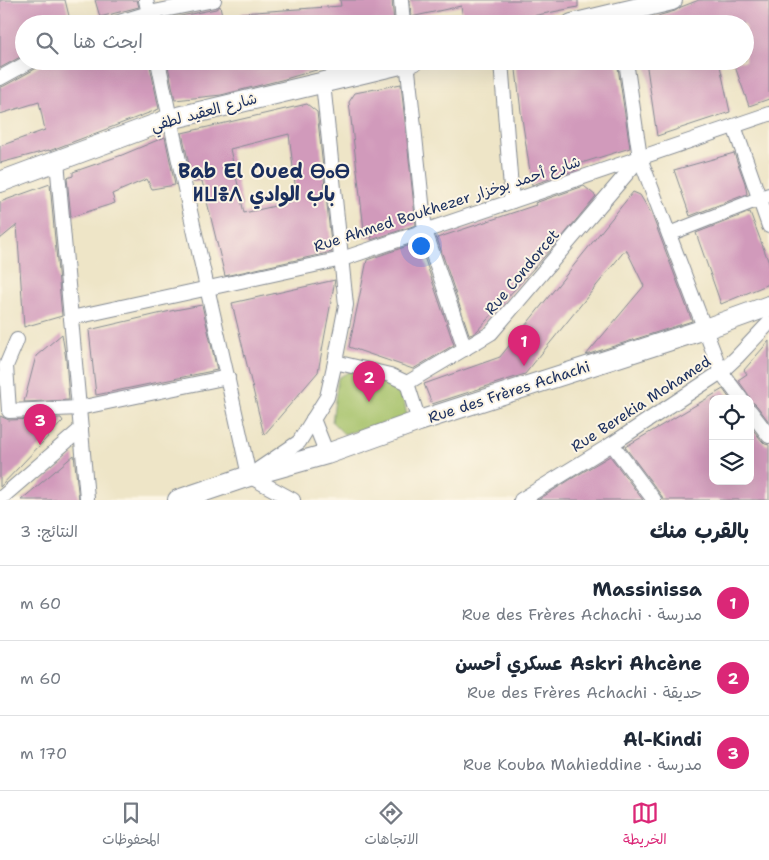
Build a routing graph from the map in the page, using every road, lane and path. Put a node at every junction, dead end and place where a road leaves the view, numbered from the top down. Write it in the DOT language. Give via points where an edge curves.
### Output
graph roads {
  1 [pos="214,0"];
  2 [pos="401,0"];
  3 [pos="672,0"];
  4 [pos="148,12"];
  5 [pos="402,15"];
  6 [pos="628,15"];
  7 [pos="15,70"];
  8 [pos="160,70"];
  9 [pos="375,70"];
  10 [pos="410,70"];
  11 [pos="502,70"];
  12 [pos="627,70"];
  13 [pos="0,78"];
  14 [pos="323,82"];
  15 [pos="769,114"];
  16 [pos="170,119"];
  17 [pos="734,126"];
  18 [pos="640,158"];
  19 [pos="58,161"];
  20 [pos="0,182"];
  21 [pos="764,197"];
  22 [pos="512,201"];
  23 [pos="769,226"];
  24 [pos="425,231"];
  25 [pos="669,234"];
  26 [pos="342,259"];
  27 [pos="207,288"];
  28 [pos="769,306"];
  29 [pos="71,318"];
  30 [pos="769,323"];
  31 [pos="704,329"];
  32 [pos="17,340"];
  33 [pos="466,349"];
  34 [pos="335,362"];
  35 [pos="721,372"];
  36 [pos="228,377"];
  37 [pos="408,382"];
  38 [pos="738,395"];
  39 [pos="79,408"];
  40 [pos="754,416"];
  41 [pos="313,419"];
  42 [pos="418,421"];
  43 [pos="81,429"];
  44 [pos="769,436"];
  45 [pos="612,444"];
  46 [pos="327,454"];
  47 [pos="249,476"];
  48 [pos="87,498"];
  49 [pos="0,499"];
  50 [pos="178,500"];
  51 [pos="293,500"];
  52 [pos="521,500"];
  53 [pos="654,500"];
  1 -- 4 [label="street"];
  2 -- 5 [label="street"];
  3 -- 6 [label="street"];
  7 -- 13 [label="street"];
  8 -- 16 [label="street"];
  9 -- 14 [label="street, شارع العقيد لطفي"];
  10 -- 24 [label="street"];
  11 -- 22 [label="street"];
  12 -- 18 [label="street"];
  14 -- 16 [label="street, شارع العقيد لطفي"];
  14 -- 26 [label="street"];
  15 -- 17 [label="street, Rue Ahmed Boukhezer شارع أحمد بوخزار"];
  16 -- 19 [label="street, شارع العقيد لطفي"];
  16 -- 27 [label="street"];
  17 -- 18 [label="street, Rue Ahmed Boukhezer شارع أحمد بوخزار"];
  17 -- 21 [label="street"];
  18 -- 22 [label="street, Rue Ahmed Boukhezer شارع أحمد بوخزار"];
  18 -- 25 [label="street"];
  18 -- 33 [label="street, Rue Condorcet" via="492,333"];
  19 -- 20 [label="street, شارع العقيد لطفي"];
  19 -- 29 [label="street"];
  21 -- 23 [label="street"];
  21 -- 25 [label="street"];
  22 -- 24 [label="street, Rue Ahmed Boukhezer شارع أحمد بوخزار"];
  24 -- 26 [label="street, Rue Ahmed Boukhezer شارع أحمد بوخزار"];
  24 -- 33 [label="street"];
  25 -- 31 [label="street"];
  26 -- 27 [label="street, Rue Ahmed Boukhezer شارع أحمد بوخزار"];
  26 -- 34 [label="street" via="346,305"];
  27 -- 29 [label="street, Rue Ahmed Boukhezer شارع أحمد بوخزار"];
  27 -- 36 [label="street"];
  28 -- 31 [label="street, Rue des Frères Achachi"];
  29 -- 39 [label="street"];
  30 -- 35 [label="street, Rue Berekia Mohamed"];
  31 -- 35 [label="street"];
  31 -- 42 [label="street, Rue des Frères Achachi"];
  32 -- 39 [label="street" via="6,366 9,411"];
  33 -- 37 [label="street, Rue Condorcet"];
  34 -- 37 [label="street"];
  34 -- 41 [label="street" via="327,397"];
  35 -- 38 [label="street"];
  35 -- 45 [label="street, Rue Berekia Mohamed"];
  36 -- 39 [label="street"];
  36 -- 47 [label="street"];
  37 -- 42 [label="street"];
  39 -- 43 [label="street"];
  40 -- 44 [label="street"];
  41 -- 46 [label="street"];
  41 -- 47 [label="street" via="299,442"];
  42 -- 46 [label="street, Rue des Frères Achachi"];
  43 -- 48 [label="street"];
  43 -- 49 [label="street"];
  45 -- 52 [label="street, Rue Berekia Mohamed"];
  45 -- 53 [label="street"];
  46 -- 47 [label="street, Rue des Frères Achachi"];
  47 -- 50 [label="street, Rue des Frères Achachi"];
  47 -- 51 [label="street"];
}
